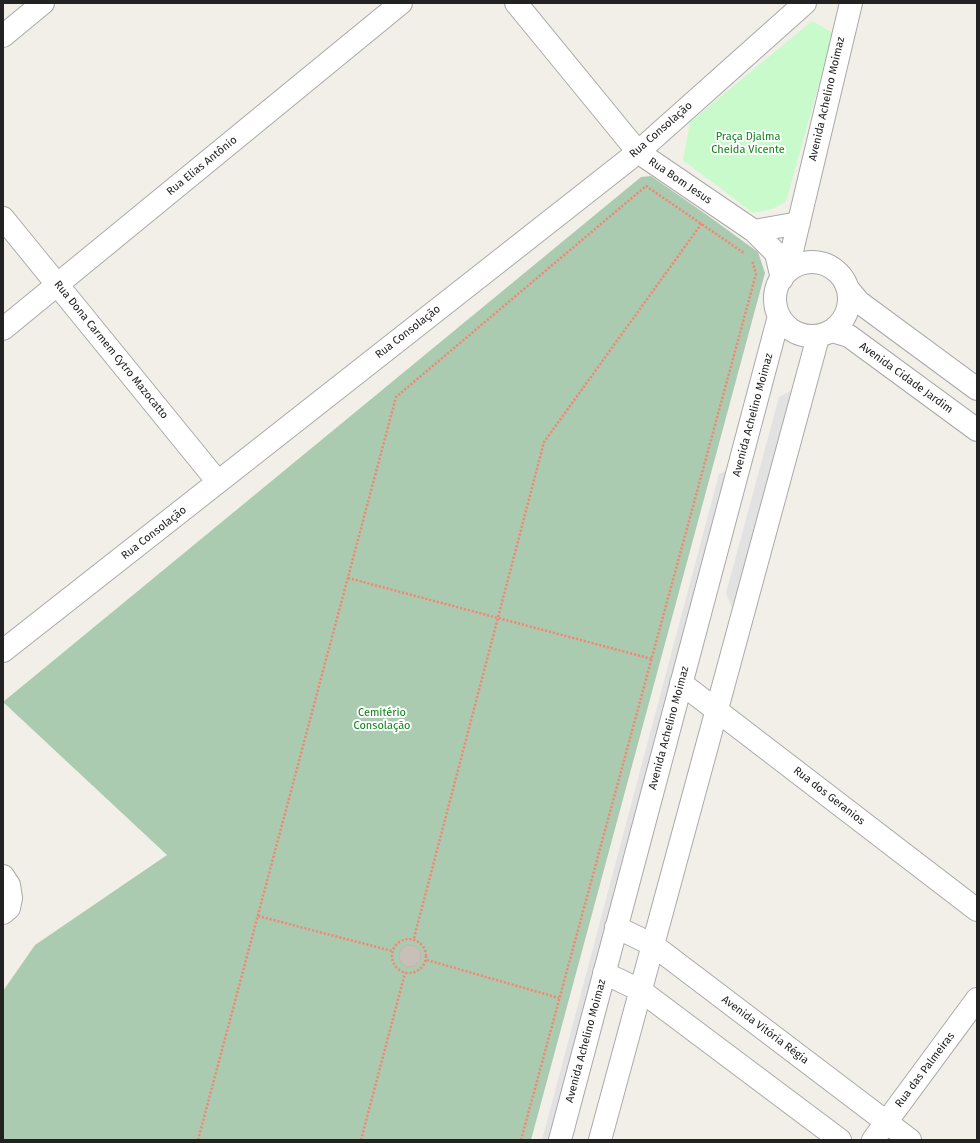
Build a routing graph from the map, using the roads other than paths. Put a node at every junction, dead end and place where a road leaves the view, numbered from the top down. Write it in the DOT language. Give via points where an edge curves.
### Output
graph roads {
  1 [pos="43,3"];
  2 [pos="401,3"];
  3 [pos="516,3"];
  4 [pos="805,3"];
  5 [pos="846,6"];
  6 [pos="3,36"];
  7 [pos="638,152"];
  8 [pos="3,218"];
  9 [pos="798,227"];
  10 [pos="754,231"];
  11 [pos="815,262"];
  12 [pos="784,276"];
  13 [pos="57,285"];
  14 [pos="849,290"];
  15 [pos="779,316"];
  16 [pos="3,329"];
  17 [pos="825,334"];
  18 [pos="977,389"];
  19 [pos="977,430"];
  20 [pos="218,482"];
  21 [pos="3,651"];
  22 [pos="681,683"];
  23 [pos="716,710"];
  24 [pos="3,876"];
  25 [pos="977,910"];
  26 [pos="3,913"];
  27 [pos="616,927"];
  28 [pos="652,945"];
  29 [pos="604,973"];
  30 [pos="640,990"];
  31 [pos="977,999"];
  32 [pos="886,1122"];
  33 [pos="560,1140"];
  34 [pos="600,1140"];
  35 [pos="840,1140"];
  36 [pos="873,1140"];
  37 [pos="910,1140"];
  1 -- 6 [label="street"];
  2 -- 13 [label="street, Rua Elias Antônio"];
  3 -- 7 [label="street, Rua Bom Jesus"];
  4 -- 7 [label="street, Rua Consolação"];
  5 -- 9 [label="street, Avenida Achelino Moimaz"];
  7 -- 10 [label="street, Rua Bom Jesus"];
  7 -- 20 [label="street, Rua Consolação"];
  8 -- 13 [label="street, Rua Dona Carmem Cytro Mazocatto"];
  9 -- 10 [label="street"];
  9 -- 11 [label="street" via="805,250"];
  9 -- 12 [label="street, Avenida Achelino Moimaz"];
  10 -- 12 [label="street, Rua Bom Jesus" via="776,253"];
  11 -- 12 [label="street" via="800,264"];
  11 -- 14 [label="street" via="830,266 842,276"];
  12 -- 15 [label="street" via="778,285 775,301"];
  13 -- 16 [label="street, Rua Elias Antônio"];
  13 -- 20 [label="street, Rua Dona Carmem Cytro Mazocatto"];
  14 -- 17 [label="street" via="849,306 843,320"];
  14 -- 18 [label="street" via="858,302"];
  15 -- 17 [label="street" via="788,328 802,336"];
  15 -- 22 [label="street, Avenida Achelino Moimaz"];
  17 -- 19 [label="street, Avenida Cidade Jardim" via="849,336"];
  17 -- 23 [label="street"];
  20 -- 21 [label="street, Rua Consolação"];
  22 -- 23 [label="street, Rua dos Geranios"];
  22 -- 27 [label="street, Avenida Achelino Moimaz"];
  23 -- 25 [label="street, Rua dos Geranios"];
  23 -- 28 [label="street"];
  24 -- 26 [label="street" via="9,885 11,898 9,908"];
  27 -- 28 [label="street, Avenida Vitória Régia"];
  27 -- 29 [label="street, Avenida Achelino Moimaz"];
  28 -- 30 [label="street"];
  28 -- 32 [label="street, Avenida Vitória Régia"];
  29 -- 30 [label="street"];
  29 -- 33 [label="street, Avenida Achelino Moimaz"];
  30 -- 34 [label="street"];
  30 -- 35 [label="street"];
  31 -- 32 [label="street, Rua das Palmeiras"];
  32 -- 36 [label="street, Rua das Palmeiras"];
  32 -- 37 [label="street, Avenida Vitória Régia"];
}
